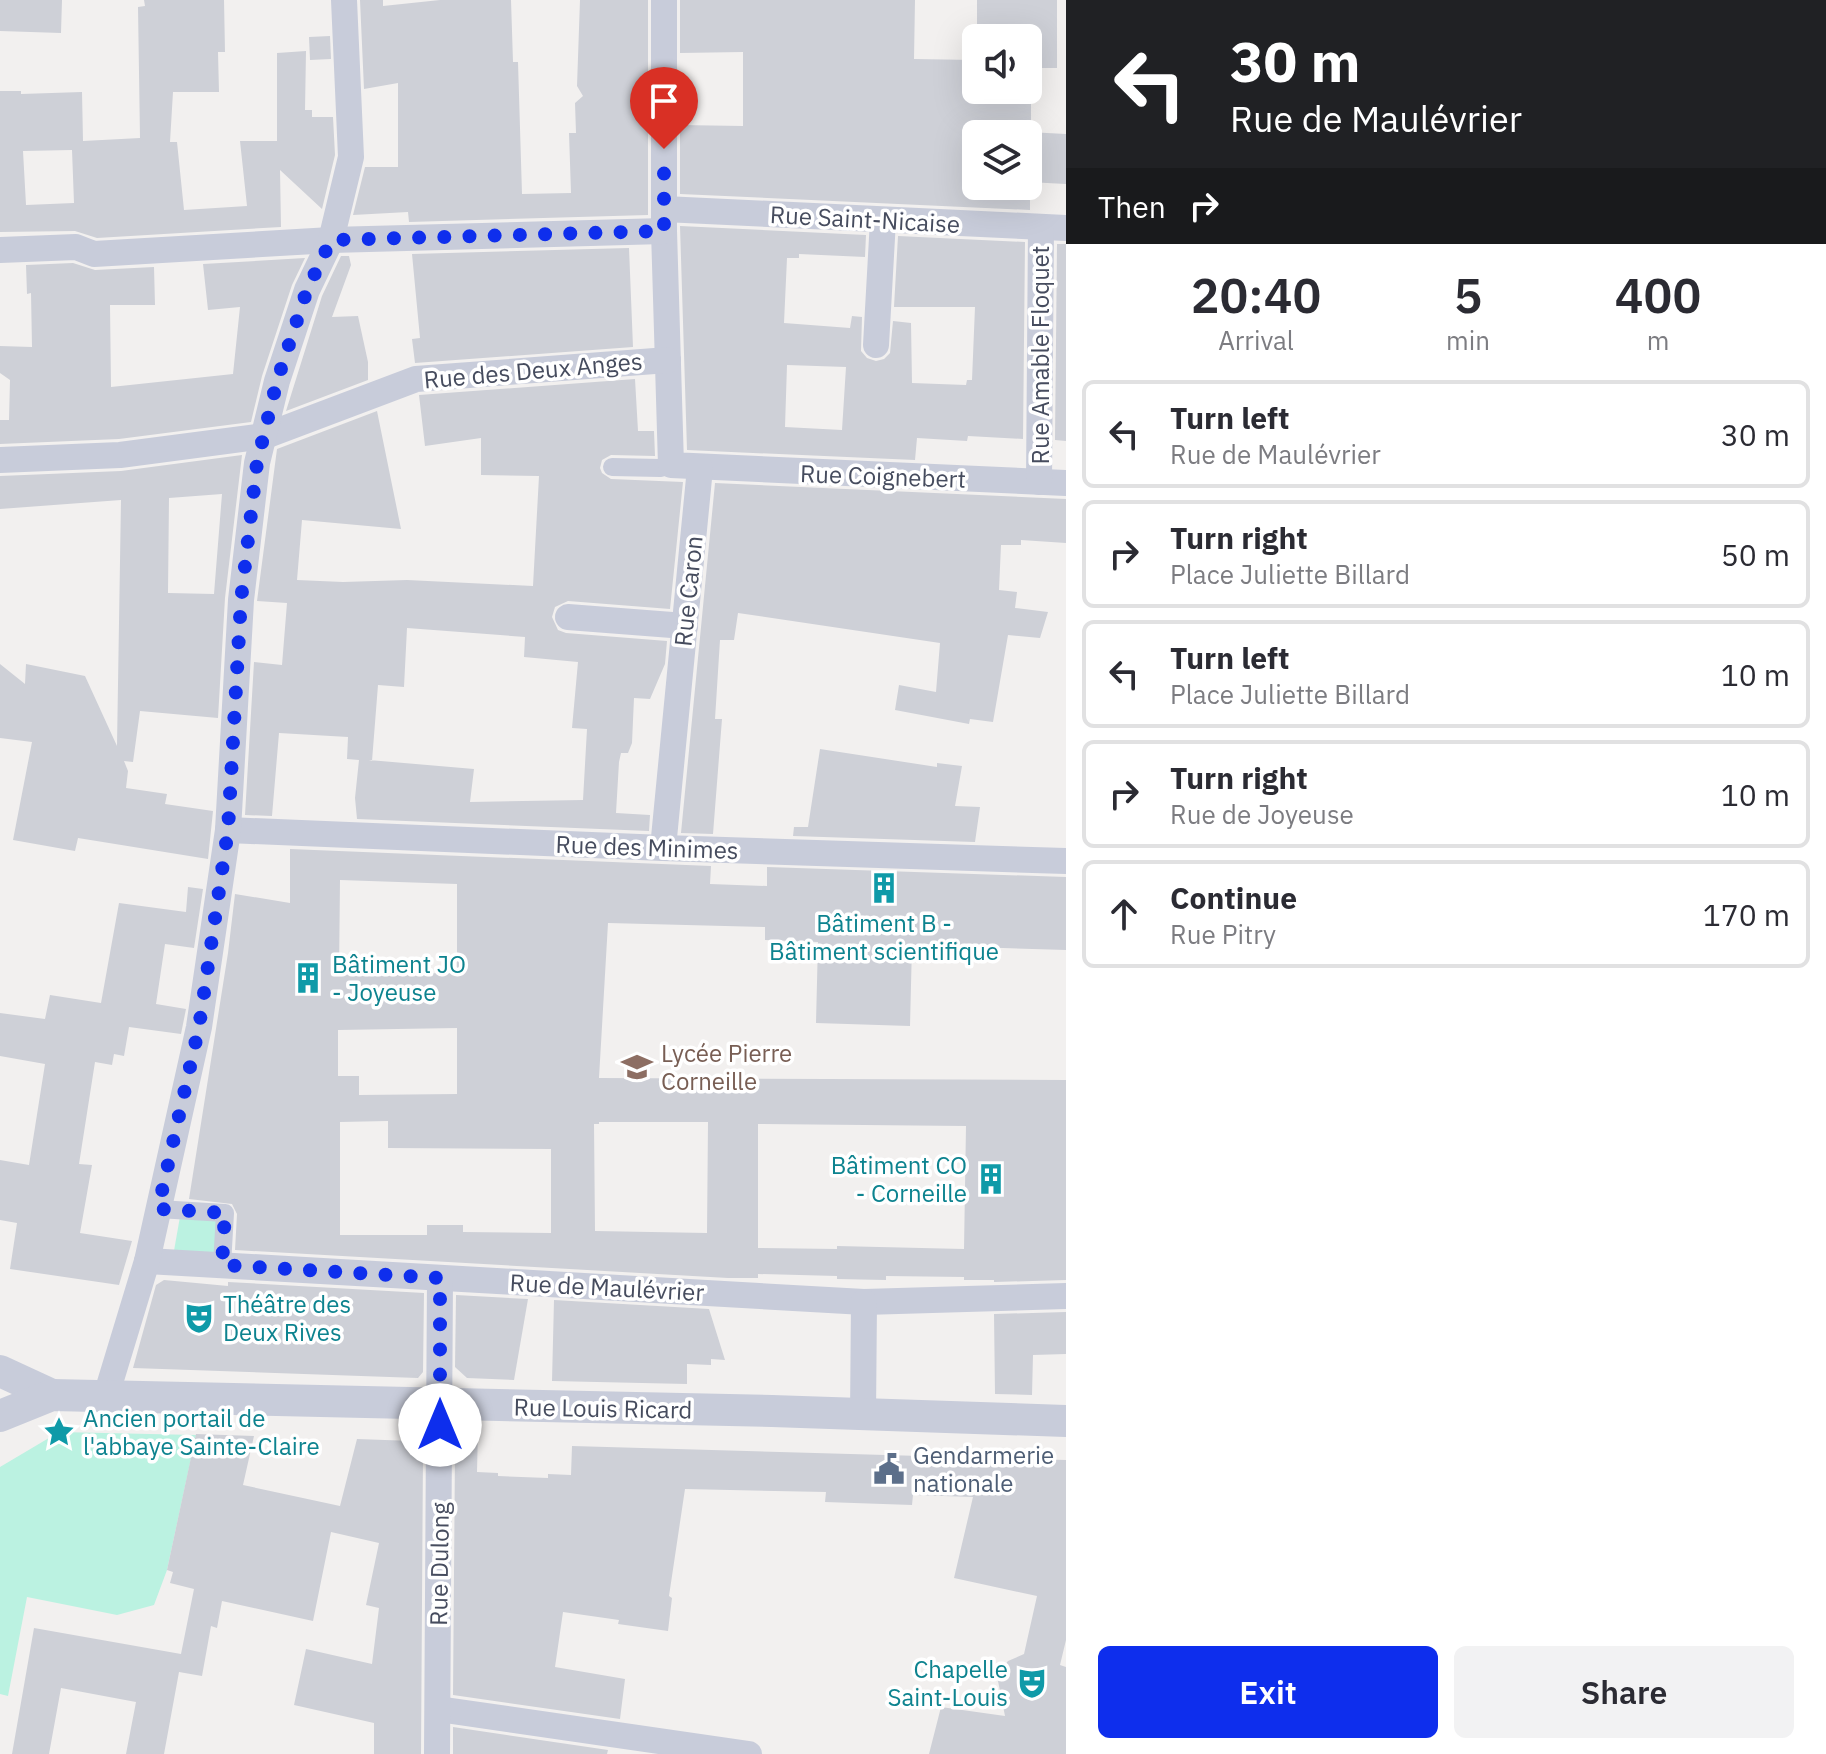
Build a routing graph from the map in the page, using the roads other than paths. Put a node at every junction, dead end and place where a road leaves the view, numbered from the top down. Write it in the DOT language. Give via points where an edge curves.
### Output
graph roads {
  1 [pos="344,0"];
  2 [pos="664,0"];
  3 [pos="664,220"];
  4 [pos="883,220"];
  5 [pos="1053,228"];
  6 [pos="331,240"];
  7 [pos="0,250"];
  8 [pos="876,345"];
  9 [pos="668,360"];
  10 [pos="265,436"];
  11 [pos="0,460"];
  12 [pos="671,465"];
  13 [pos="612,467"];
  14 [pos="700,468"];
  15 [pos="1039,482"];
  16 [pos="1066,483"];
  17 [pos="568,617"];
  18 [pos="685,626"];
  19 [pos="228,830"];
  20 [pos="663,848"];
  21 [pos="1066,861"];
  22 [pos="158,1209"];
  23 [pos="147,1261"];
  24 [pos="222,1265"];
  25 [pos="440,1278"];
  26 [pos="1066,1296"];
  27 [pos="864,1302"];
  28 [pos="0,1371"];
  29 [pos="52,1395"];
  30 [pos="106,1396"];
  31 [pos="440,1405"];
  32 [pos="863,1415"];
  33 [pos="0,1416"];
  34 [pos="1066,1421"];
  35 [pos="438,1709"];
  36 [pos="437,1754"];
  37 [pos="749,1754"];
  1 -- 6 [label="street" via="351,157"];
  2 -- 3 [label="street"];
  3 -- 4 [label="street, Rue Saint-Nicaise"];
  3 -- 6 [label="street, Rue Saint-Nicaise"];
  3 -- 9 [label="street"];
  4 -- 5 [label="street, Rue Saint-Nicaise"];
  4 -- 8 [label="street"];
  5 -- 15 [label="street, Rue Amable Floquet"];
  6 -- 7 [label="street, Rue Saint-Nicaise" via="94,254 76,247"];
  6 -- 10 [label="street" via="307,290"];
  9 -- 10 [label="street, Rue des Deux Anges" via="416,379"];
  9 -- 12 [label="street"];
  10 -- 11 [label="street, Rue des Deux Anges" via="120,455"];
  10 -- 19 [label="street" via="257,463 241,600"];
  12 -- 13 [label="street"];
  12 -- 14 [label="street"];
  14 -- 15 [label="street, Rue Coignebert"];
  14 -- 18 [label="street, Rue Caron"];
  15 -- 16 [label="street, Rue Coignebert"];
  17 -- 18 [label="street"];
  18 -- 20 [label="street, Rue Caron"];
  19 -- 20 [label="street, Rue des Minimes"];
  19 -- 22 [label="street" via="199,1027"];
  20 -- 21 [label="street, Rue des Minimes"];
  22 -- 23 [label="street"];
  22 -- 24 [label="street" via="225,1213"];
  23 -- 24 [label="street, Rue de Maulévrier"];
  23 -- 30 [label="street"];
  24 -- 25 [label="street, Rue de Maulévrier"];
  25 -- 27 [label="street, Rue de Maulévrier"];
  25 -- 31 [label="street, Rue Dulong"];
  26 -- 27 [label="street, Rue de Maulévrier"];
  27 -- 32 [label="street"];
  28 -- 29 [label="street"];
  29 -- 30 [label="street, Rue Louis Ricard"];
  29 -- 33 [label="street, Rue Louis Ricard"];
  30 -- 31 [label="street, Rue Louis Ricard"];
  31 -- 32 [label="street, Rue Louis Ricard"];
  31 -- 35 [label="street, Rue Dulong"];
  32 -- 34 [label="street, Rue Louis Ricard"];
  35 -- 36 [label="street, Rue Dulong"];
  35 -- 37 [label="street"];
}
